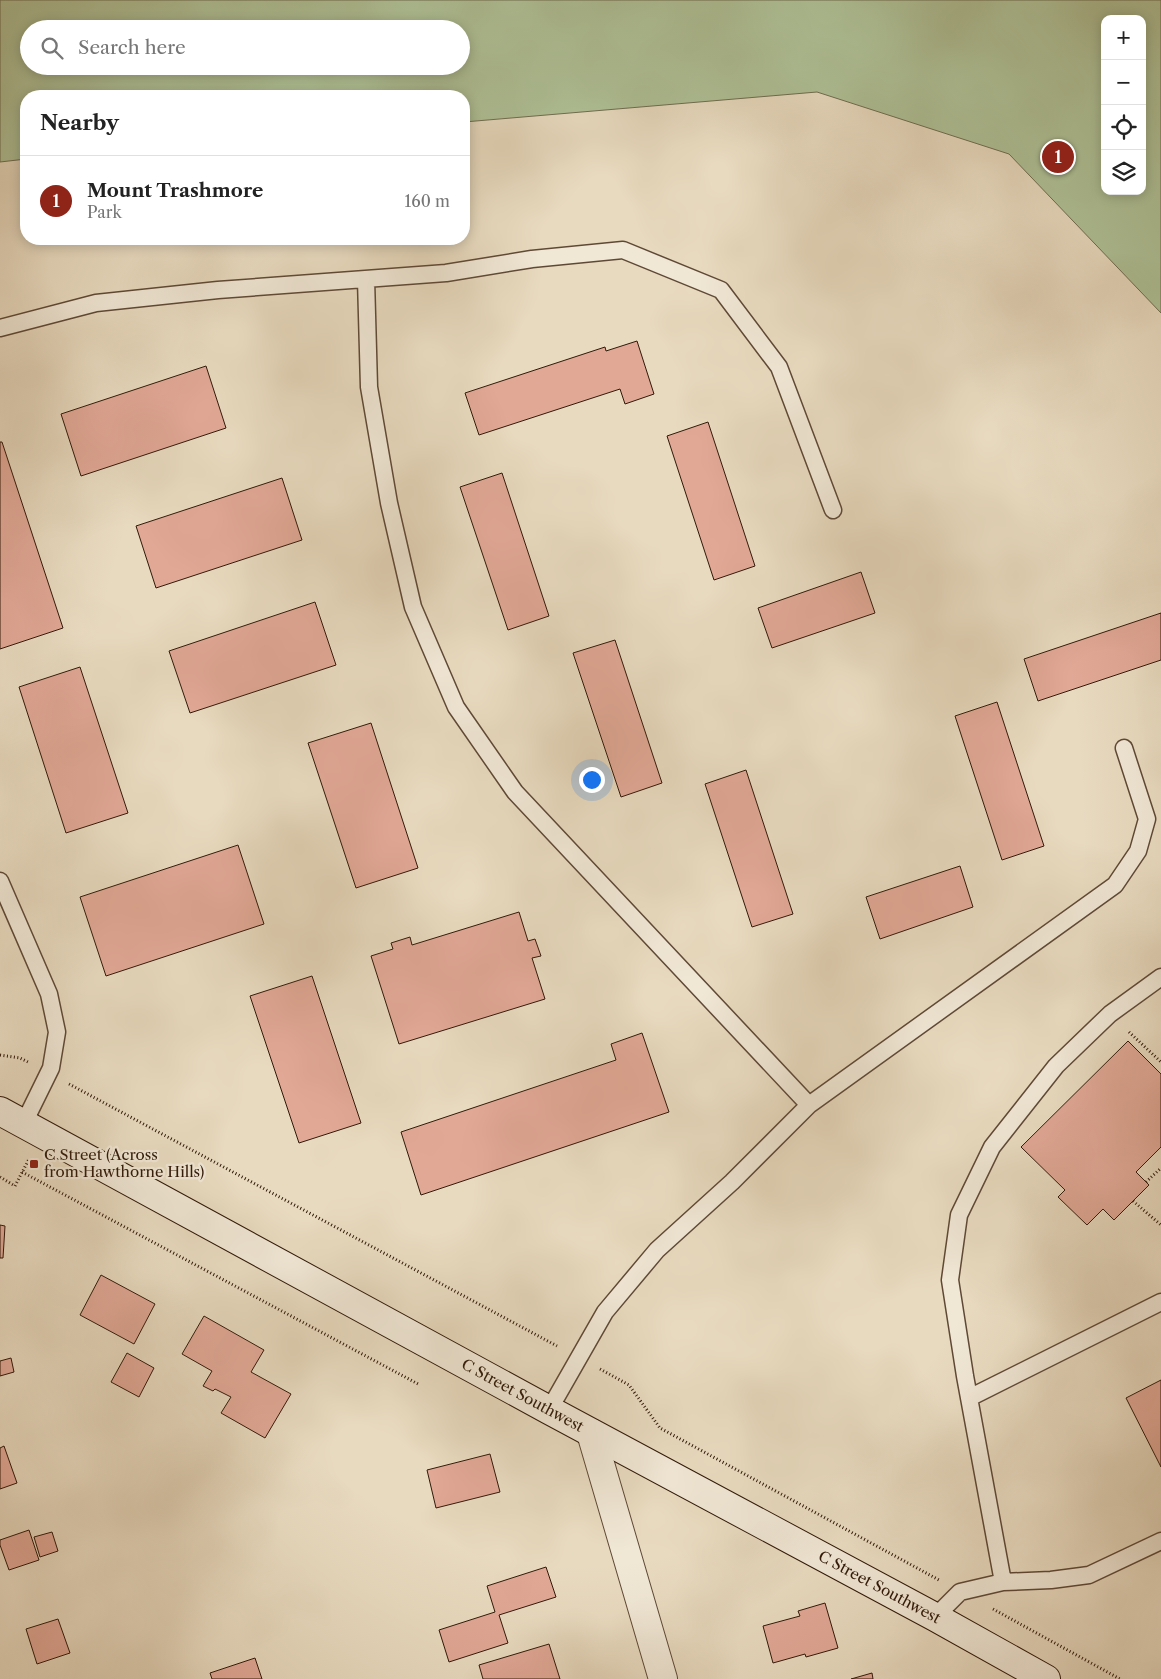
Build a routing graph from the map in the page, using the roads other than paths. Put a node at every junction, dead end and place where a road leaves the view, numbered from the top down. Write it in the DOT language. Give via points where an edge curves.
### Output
graph roads {
  1 [pos="366,280"];
  2 [pos="0,328"];
  3 [pos="833,510"];
  4 [pos="1124,748"];
  5 [pos="0,881"];
  6 [pos="1161,977"];
  7 [pos="809,1105"];
  8 [pos="0,1111"];
  9 [pos="24,1123"];
  10 [pos="1161,1302"];
  11 [pos="969,1398"];
  12 [pos="549,1410"];
  13 [pos="591,1433"];
  14 [pos="1161,1541"];
  15 [pos="1003,1582"];
  16 [pos="936,1617"];
  17 [pos="663,1679"];
  18 [pos="1046,1679"];
  1 -- 2 [label="lane" via="218,290 96,303"];
  1 -- 3 [label="lane" via="623,250 721,290 779,367"];
  1 -- 7 [label="lane" via="369,388 389,503 413,607 456,708 514,792"];
  4 -- 7 [label="lane" via="1147,819 1138,851 1115,885"];
  5 -- 9 [label="lane" via="49,994 57,1032 51,1068"];
  6 -- 11 [label="lane" via="1110,1014 1056,1066 992,1147 958,1215 950,1280"];
  7 -- 12 [label="lane" via="732,1182 657,1250 605,1312"];
  8 -- 9 [label="main road, C Street Southwest"];
  9 -- 12 [label="main road, C Street Southwest"];
  10 -- 11 [label="lane"];
  11 -- 15 [label="lane"];
  12 -- 13 [label="main road, C Street Southwest"];
  13 -- 16 [label="main road, C Street Southwest"];
  13 -- 17 [label="main road"];
  14 -- 15 [label="lane" via="1090,1575"];
  15 -- 16 [label="lane" via="960,1592"];
  16 -- 18 [label="main road, C Street Southwest"];
}
